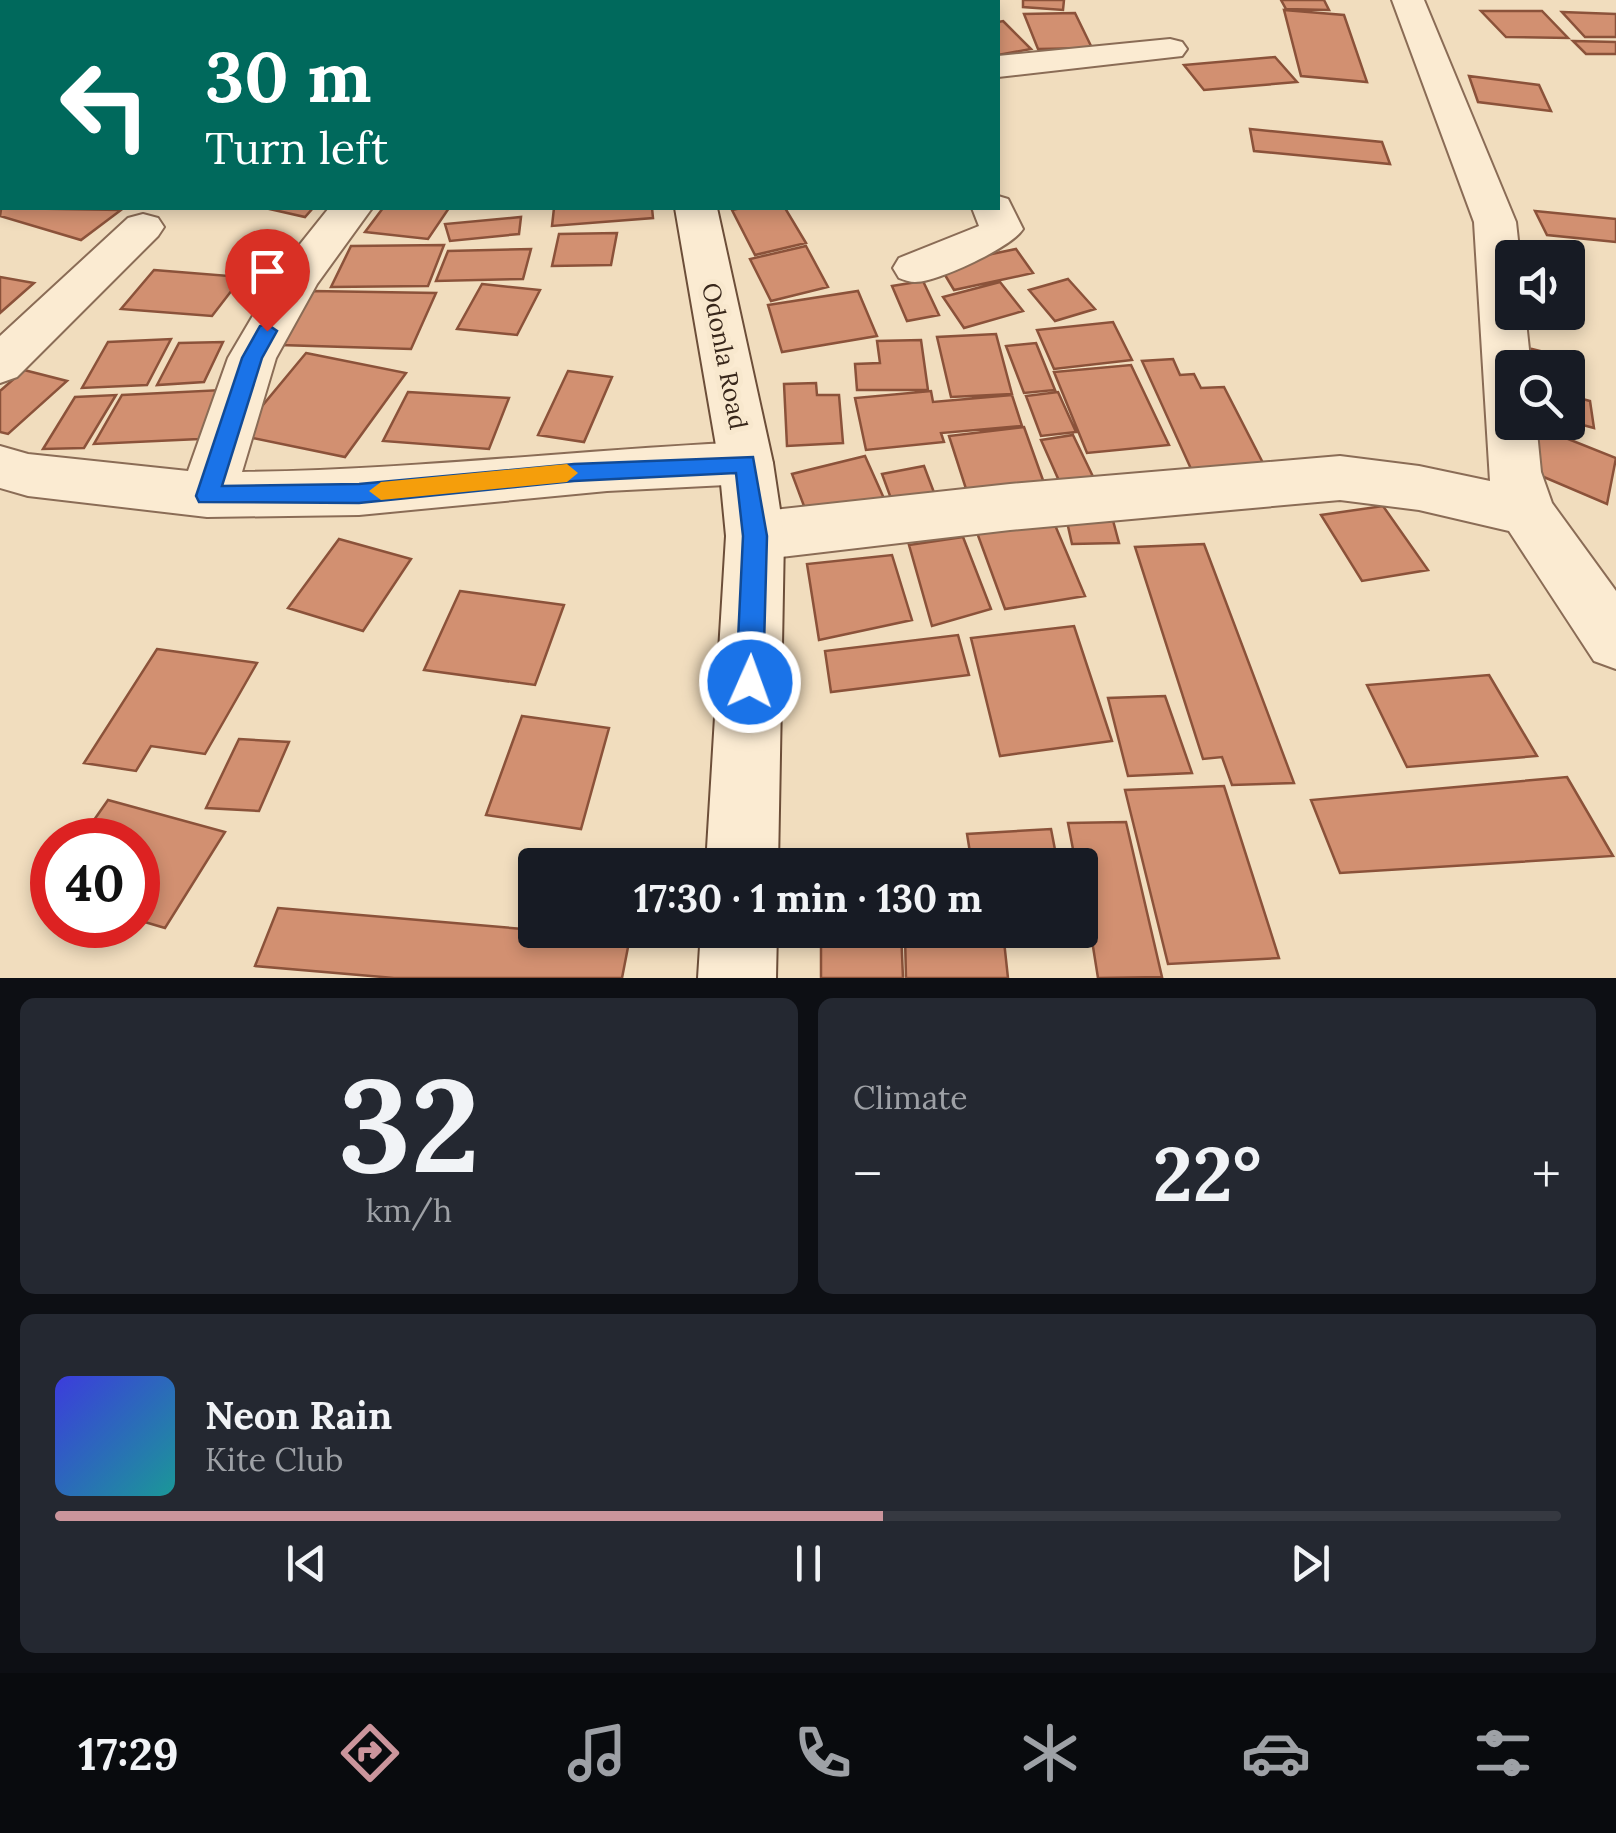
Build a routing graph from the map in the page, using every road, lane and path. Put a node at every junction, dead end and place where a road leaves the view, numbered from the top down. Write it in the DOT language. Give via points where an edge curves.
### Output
graph roads {
  1 [pos="1413,3"];
  2 [pos="1170,48"];
  3 [pos="1000,67"];
  4 [pos="348,210"];
  5 [pos="696,210"];
  6 [pos="994,210"];
  7 [pos="143,227"];
  8 [pos="915,268"];
  9 [pos="0,364"];
  10 [pos="746,464"];
  11 [pos="0,467"];
  12 [pos="208,496"];
  13 [pos="1527,512"];
  14 [pos="755,536"];
  15 [pos="1591,564"];
  16 [pos="1616,642"];
  17 [pos="743,848"];
  18 [pos="739,948"];
  19 [pos="738,978"];
  1 -- 13 [label="street" via="1494,222 1514,472"];
  2 -- 3 [label="street"];
  4 -- 12 [label="street" via="297,278 252,358"];
  5 -- 10 [label="street, Odonla Road"];
  6 -- 8 [label="street" via="1002,229"];
  7 -- 9 [label="street"];
  10 -- 12 [label="street" via="359,494"];
  10 -- 14 [label="street, Odonla Road"];
  11 -- 12 [label="street"];
  13 -- 14 [label="street" via="1340,478"];
  13 -- 15 [label="street"];
  14 -- 17 [label="street, Odonla Road"];
  15 -- 16 [label="street"];
  18 -- 19 [label="street"];
}
